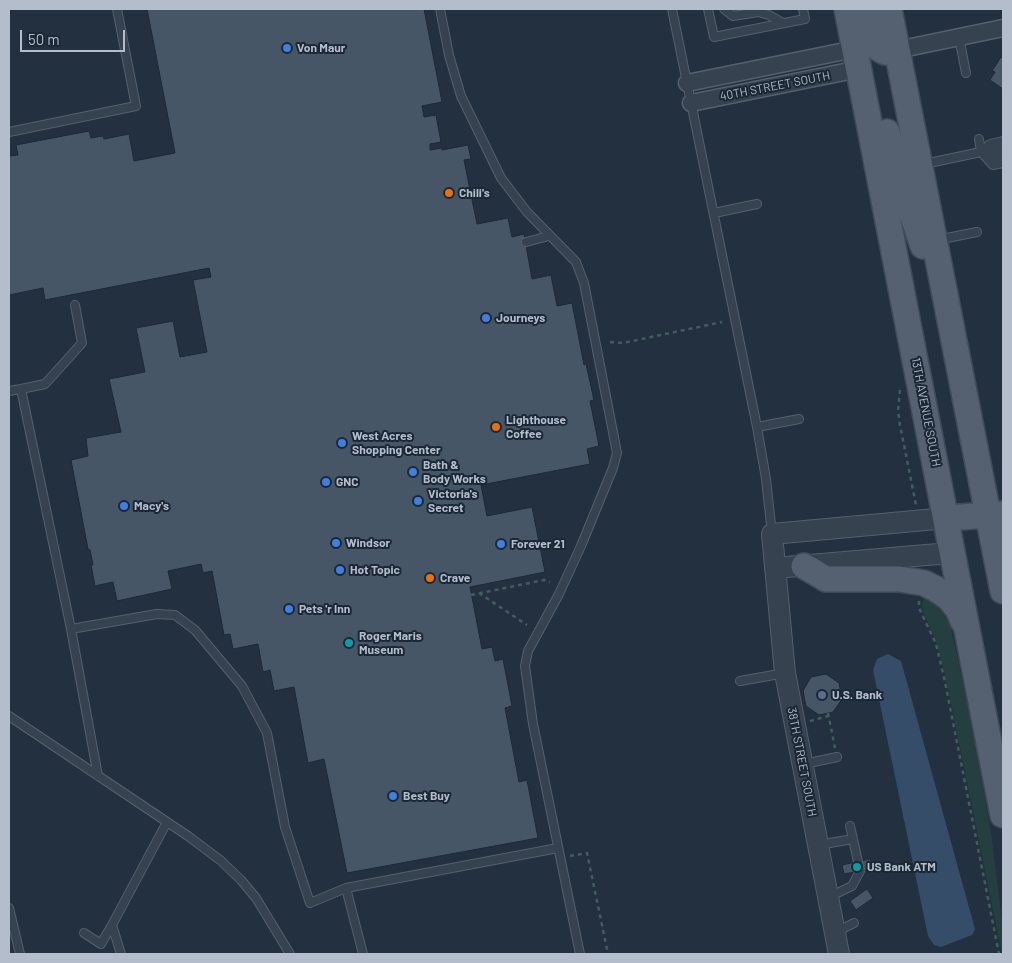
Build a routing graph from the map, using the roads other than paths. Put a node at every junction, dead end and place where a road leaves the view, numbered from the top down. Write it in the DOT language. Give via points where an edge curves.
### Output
graph roads {
  1 [pos="117,9"];
  2 [pos="440,9"];
  3 [pos="672,9"];
  4 [pos="708,9"];
  5 [pos="724,9"];
  6 [pos="803,9"];
  7 [pos="847,9"];
  8 [pos="864,9"];
  9 [pos="888,9"];
  10 [pos="784,23"];
  11 [pos="1003,28"];
  12 [pos="959,37"];
  13 [pos="897,50"];
  14 [pos="857,59"];
  15 [pos="966,73"];
  16 [pos="687,83"];
  17 [pos="691,103"];
  18 [pos="9,132"];
  19 [pos="979,139"];
  20 [pos="1003,141"];
  21 [pos="1003,148"];
  22 [pos="981,152"];
  23 [pos="1003,156"];
  24 [pos="1003,163"];
  25 [pos="920,165"];
  26 [pos="757,204"];
  27 [pos="714,213"];
  28 [pos="977,232"];
  29 [pos="549,236"];
  30 [pos="935,240"];
  31 [pos="526,242"];
  32 [pos="75,305"];
  33 [pos="950,321"];
  34 [pos="21,389"];
  35 [pos="9,391"];
  36 [pos="799,419"];
  37 [pos="757,427"];
  38 [pos="996,514"];
  39 [pos="947,518"];
  40 [pos="772,534"];
  41 [pos="1000,552"];
  42 [pos="954,554"];
  43 [pos="804,566"];
  44 [pos="775,568"];
  45 [pos="1003,591"];
  46 [pos="71,629"];
  47 [pos="969,637"];
  48 [pos="785,673"];
  49 [pos="740,681"];
  50 [pos="9,716"];
  51 [pos="837,757"];
  52 [pos="802,764"];
  53 [pos="98,776"];
  54 [pos="1003,815"];
  55 [pos="167,822"];
  56 [pos="850,826"];
  57 [pos="853,839"];
  58 [pos="818,845"];
  59 [pos="558,848"];
  60 [pos="346,888"];
  61 [pos="828,898"];
  62 [pos="9,908"];
  63 [pos="854,923"];
  64 [pos="112,925"];
  65 [pos="835,932"];
  66 [pos="84,933"];
  67 [pos="20,954"];
  68 [pos="121,954"];
  69 [pos="290,954"];
  70 [pos="363,954"];
  71 [pos="580,954"];
  72 [pos="839,954"];
  1 -- 18 [label="lane" via="136,106"];
  2 -- 29 [label="lane" via="461,96 501,178"];
  3 -- 16 [label="lane"];
  4 -- 10 [label="lane" via="714,38"];
  5 -- 10 [label="lane" via="733,16 758,12"];
  6 -- 10 [label="lane" via="805,19"];
  7 -- 14 [label="main road, 13TH AVENUE SOUTH"];
  8 -- 13 [label="main road" via="871,39 878,48 885,52"];
  9 -- 13 [label="main road"];
  11 -- 12 [label="street"];
  12 -- 13 [label="street"];
  12 -- 15 [label="lane"];
  13 -- 25 [label="main road"];
  14 -- 16 [label="street"];
  14 -- 17 [label="street, 40TH STREET SOUTH"];
  14 -- 33 [label="main road" via="870,60 875,70 897,170"];
  14 -- 39 [label="main road, 13TH AVENUE SOUTH"];
  16 -- 17 [label="lane"];
  17 -- 27 [label="lane"];
  19 -- 22 [label="lane"];
  20 -- 22 [label="lane" via="990,144"];
  21 -- 22 [label="lane"];
  22 -- 23 [label="lane" via="993,158"];
  22 -- 24 [label="lane" via="993,165"];
  22 -- 25 [label="lane"];
  25 -- 30 [label="main road"];
  26 -- 27 [label="lane"];
  27 -- 37 [label="lane"];
  28 -- 30 [label="lane"];
  29 -- 31 [label="lane"];
  29 -- 59 [label="lane" via="576,262 582,278 617,453 581,546 528,651 525,666"];
  30 -- 33 [label="main road"];
  32 -- 34 [label="lane" via="82,343 45,384"];
  33 -- 38 [label="main road"];
  34 -- 35 [label="lane"];
  34 -- 46 [label="lane"];
  36 -- 37 [label="lane"];
  37 -- 40 [label="lane"];
  38 -- 39 [label="main road"];
  38 -- 41 [label="main road"];
  39 -- 40 [label="street"];
  39 -- 42 [label="main road, 13TH AVENUE SOUTH"];
  40 -- 44 [label="street, 38TH STREET SOUTH"];
  41 -- 42 [label="main road"];
  41 -- 45 [label="main road"];
  42 -- 43 [label="street"];
  42 -- 47 [label="main road, 13TH AVENUE SOUTH"];
  43 -- 44 [label="street"];
  43 -- 47 [label="main road" via="826,578 899,579 936,589 958,609"];
  44 -- 48 [label="street, 38TH STREET SOUTH"];
  46 -- 53 [label="lane"];
  46 -- 60 [label="lane" via="157,614 175,615 195,630 242,686 267,733 285,827 310,903"];
  47 -- 54 [label="main road, 13TH AVENUE SOUTH"];
  48 -- 49 [label="lane"];
  48 -- 52 [label="street, 38TH STREET SOUTH"];
  50 -- 53 [label="lane"];
  51 -- 52 [label="lane"];
  52 -- 58 [label="street, 38TH STREET SOUTH"];
  53 -- 55 [label="lane"];
  55 -- 64 [label="lane"];
  55 -- 69 [label="lane" via="220,860 241,880 256,898"];
  56 -- 57 [label="lane"];
  57 -- 58 [label="lane"];
  57 -- 61 [label="lane" via="860,871 852,886"];
  58 -- 61 [label="street, 38TH STREET SOUTH"];
  59 -- 60 [label="lane"];
  59 -- 71 [label="lane"];
  60 -- 70 [label="lane"];
  61 -- 65 [label="street, 38TH STREET SOUTH"];
  62 -- 67 [label="lane"];
  63 -- 65 [label="lane"];
  64 -- 66 [label="lane" via="101,944"];
  64 -- 68 [label="lane"];
  65 -- 72 [label="street, 38TH STREET SOUTH"];
}
